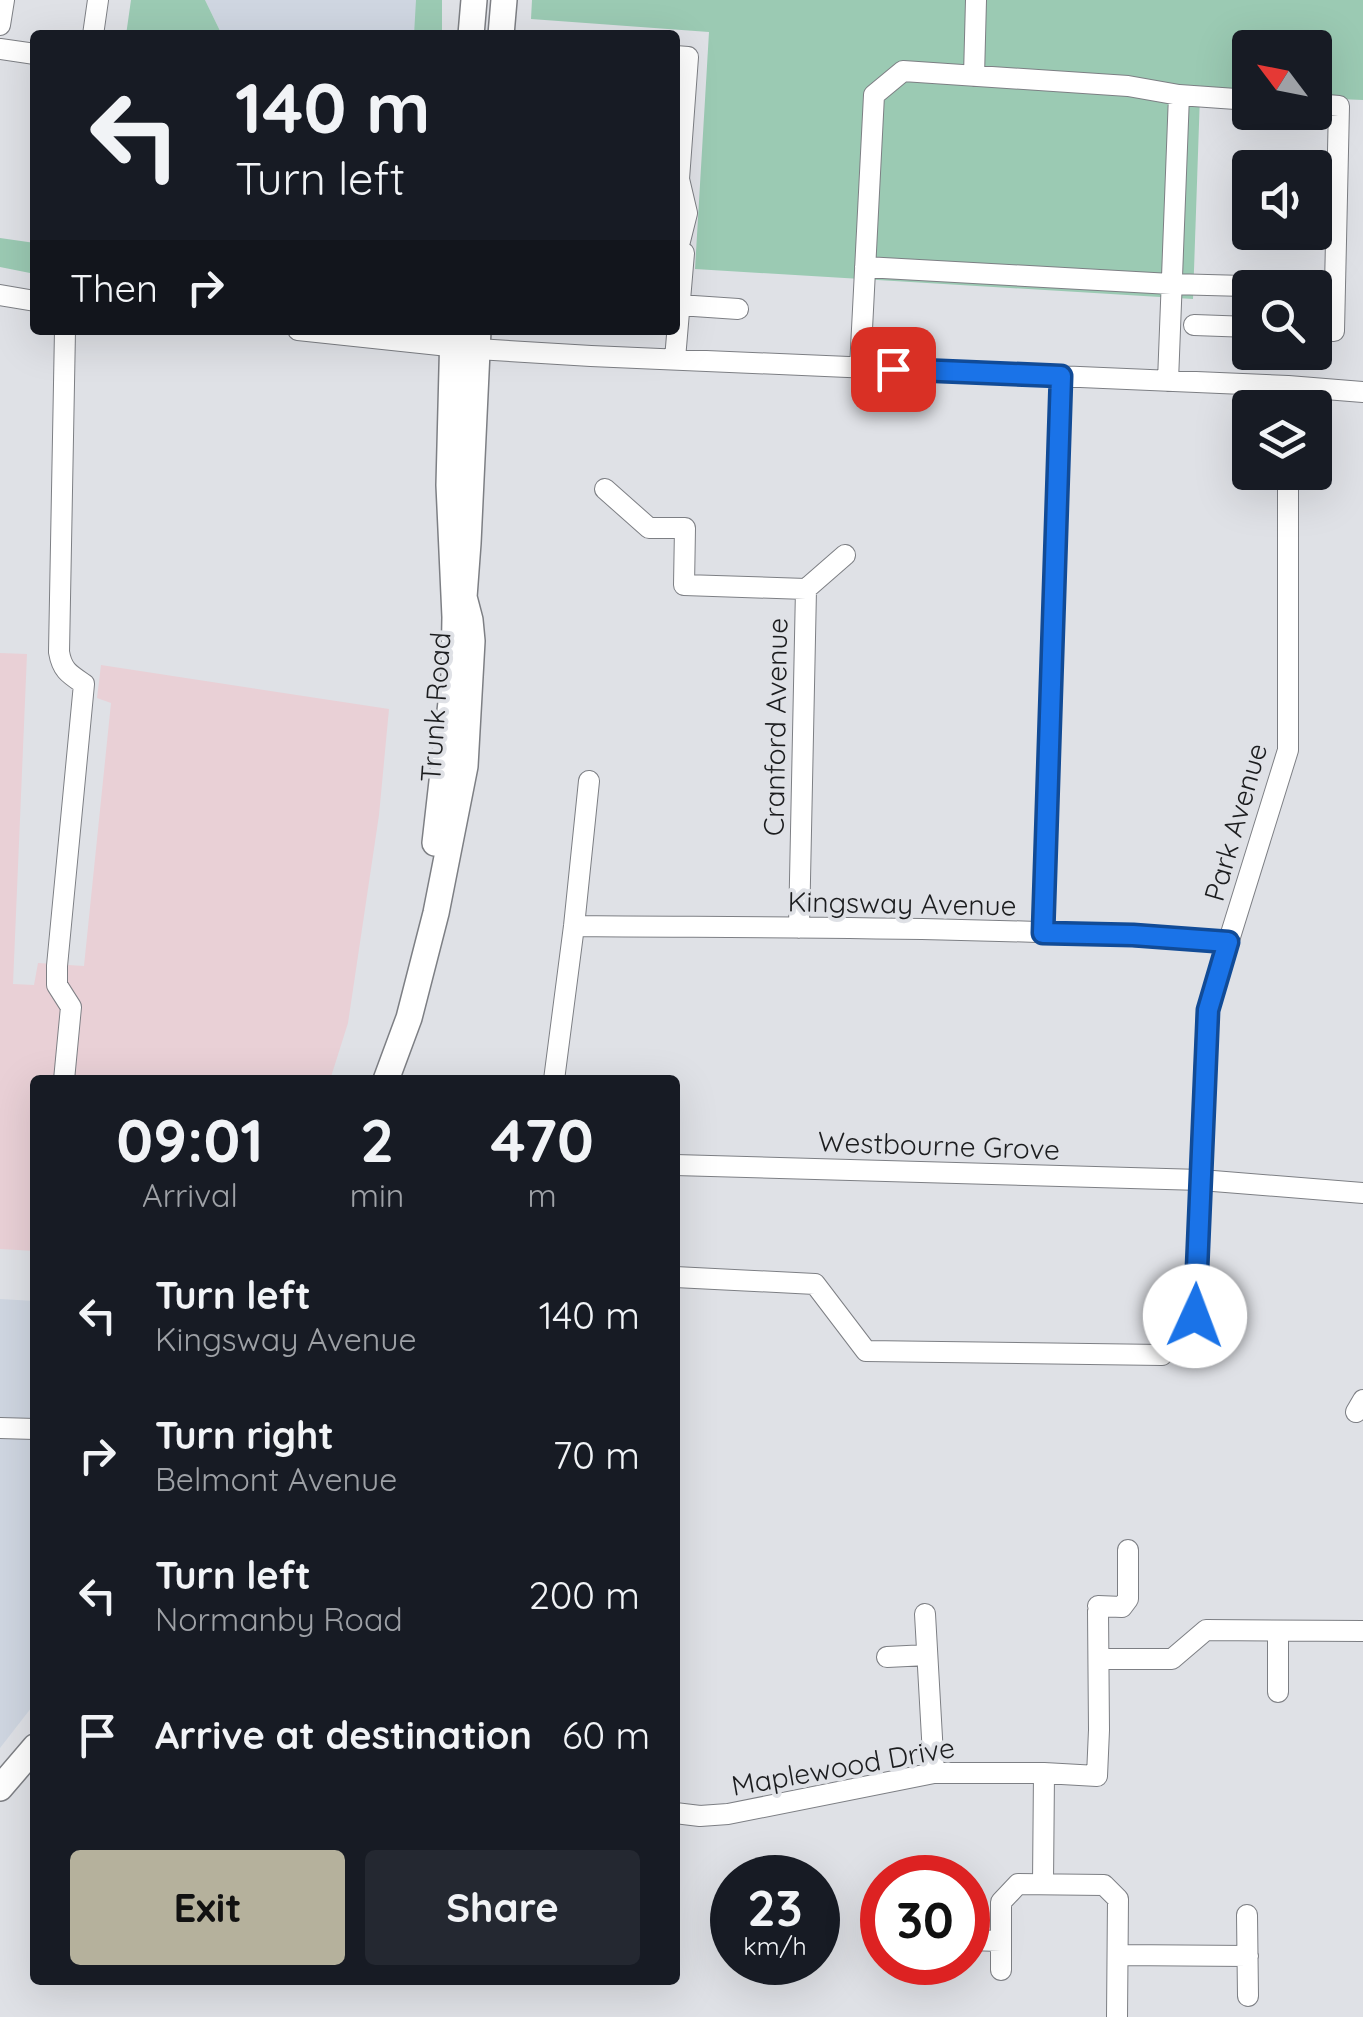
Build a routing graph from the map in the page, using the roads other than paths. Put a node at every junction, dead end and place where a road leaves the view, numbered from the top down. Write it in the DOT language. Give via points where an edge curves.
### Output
graph roads {
  1 [pos="4,0"];
  2 [pos="98,0"];
  3 [pos="474,0"];
  4 [pos="504,0"];
  5 [pos="976,0"];
  6 [pos="0,24"];
  7 [pos="94,30"];
  8 [pos="471,30"];
  9 [pos="501,30"];
  10 [pos="0,49"];
  11 [pos="30,53"];
  12 [pos="680,56"];
  13 [pos="974,76"];
  14 [pos="1179,95"];
  15 [pos="1232,99"];
  16 [pos="1332,105"];
  17 [pos="680,179"];
  18 [pos="680,179"];
  19 [pos="680,238"];
  20 [pos="680,253"];
  21 [pos="865,268"];
  22 [pos="1324,270"];
  23 [pos="1171,284"];
  24 [pos="1232,286"];
  25 [pos="0,296"];
  26 [pos="30,300"];
  27 [pos="680,305"];
  28 [pos="738,309"];
  29 [pos="1194,325"];
  30 [pos="1232,327"];
  31 [pos="66,335"];
  32 [pos="394,335"];
  33 [pos="677,335"];
  34 [pos="465,339"];
  35 [pos="675,359"];
  36 [pos="860,368"];
  37 [pos="1061,376"];
  38 [pos="1168,381"];
  39 [pos="1236,390"];
  40 [pos="1363,392"];
  41 [pos="1332,394"];
  42 [pos="605,489"];
  43 [pos="1288,490"];
  44 [pos="845,554"];
  45 [pos="806,589"];
  46 [pos="588,781"];
  47 [pos="574,926"];
  48 [pos="799,928"];
  49 [pos="1043,933"];
  50 [pos="1228,942"];
  51 [pos="64,1075"];
  52 [pos="388,1075"];
  53 [pos="555,1075"];
  54 [pos="680,1165"];
  55 [pos="1200,1180"];
  56 [pos="1363,1193"];
  57 [pos="680,1277"];
  58 [pos="0,1428"];
  59 [pos="30,1429"];
  60 [pos="1128,1550"];
  61 [pos="925,1614"];
  62 [pos="1278,1631"];
  63 [pos="1363,1631"];
  64 [pos="927,1655"];
  65 [pos="887,1657"];
  66 [pos="1099,1659"];
  67 [pos="1278,1692"];
  68 [pos="30,1753"];
  69 [pos="934,1772"];
  70 [pos="1044,1773"];
  71 [pos="0,1788"];
  72 [pos="680,1814"];
  73 [pos="1042,1883"];
  74 [pos="1248,1914"];
  75 [pos="990,1941"];
  76 [pos="1001,1941"];
  77 [pos="1118,1955"];
  78 [pos="1248,1956"];
  79 [pos="1002,1970"];
  80 [pos="1248,1996"];
  81 [pos="1117,2017"];
  1 -- 6 [label="street"];
  2 -- 7 [label="street"];
  3 -- 8 [label="main road"];
  4 -- 9 [label="main road"];
  5 -- 13 [label="street"];
  10 -- 11 [label="street"];
  12 -- 17 [label="street" via="688,57"];
  13 -- 14 [label="street"];
  13 -- 21 [label="street" via="903,71 874,95"];
  14 -- 15 [label="street"];
  14 -- 23 [label="street"];
  16 -- 22 [label="street" via="1340,106"];
  18 -- 19 [label="street" via="687,213"];
  20 -- 27 [label="street"];
  21 -- 23 [label="street"];
  21 -- 36 [label="street"];
  23 -- 24 [label="street"];
  23 -- 38 [label="street"];
  25 -- 26 [label="street"];
  27 -- 28 [label="street"];
  29 -- 30 [label="street"];
  31 -- 51 [label="street" via="60,652 61,664 84,684 57,966 58,985 71,1008"];
  32 -- 34 [label="street"];
  33 -- 35 [label="street"];
  34 -- 35 [label="street"];
  34 -- 52 [label="main road, Trunk Road" via="464,597 472,641 465,766 436,914"];
  35 -- 36 [label="street"];
  36 -- 37 [label="street"];
  37 -- 38 [label="street"];
  37 -- 49 [label="street"];
  38 -- 39 [label="street"];
  40 -- 41 [label="street"];
  42 -- 45 [label="street, Cranford Avenue" via="649,528 685,528 684,584"];
  43 -- 50 [label="street, Park Avenue" via="1288,750"];
  44 -- 45 [label="street"];
  45 -- 48 [label="street, Cranford Avenue"];
  46 -- 47 [label="street"];
  47 -- 48 [label="street, Kingsway Avenue"];
  47 -- 53 [label="street"];
  48 -- 49 [label="street, Kingsway Avenue"];
  49 -- 50 [label="street, Kingsway Avenue"];
  50 -- 55 [label="street, Park Avenue" via="1208,1010"];
  54 -- 55 [label="street, Westbourne Grove"];
  55 -- 56 [label="street, Westbourne Grove"];
  55 -- 57 [label="street, Park Avenue" via="1195,1316 1162,1355 866,1351 814,1284"];
  58 -- 59 [label="street"];
  60 -- 66 [label="street, Maplewood Drive" via="1128,1598 1122,1606 1098,1609"];
  61 -- 64 [label="street"];
  62 -- 63 [label="street"];
  62 -- 66 [label="street" via="1206,1630 1172,1659"];
  62 -- 67 [label="street"];
  64 -- 65 [label="street"];
  64 -- 69 [label="street"];
  66 -- 70 [label="street, Maplewood Drive" via="1097,1776"];
  68 -- 71 [label="main road"];
  69 -- 70 [label="street, Maplewood Drive"];
  69 -- 72 [label="street, Maplewood Drive" via="728,1814"];
  70 -- 73 [label="street"];
  73 -- 76 [label="street" via="1018,1884 1001,1902"];
  73 -- 77 [label="street" via="1104,1885 1118,1900"];
  74 -- 78 [label="street"];
  75 -- 76 [label="street"];
  76 -- 79 [label="street"];
  77 -- 78 [label="street"];
  77 -- 81 [label="street"];
  78 -- 80 [label="street"];
}
